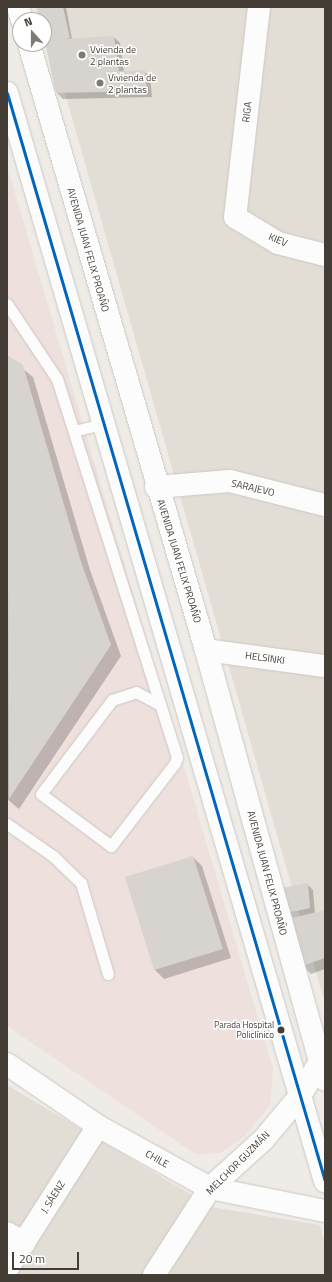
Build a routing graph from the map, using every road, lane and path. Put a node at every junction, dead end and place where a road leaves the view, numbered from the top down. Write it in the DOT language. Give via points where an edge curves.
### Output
graph roads {
  1 [pos="259,7"];
  2 [pos="31,52"];
  3 [pos="7,93"];
  4 [pos="235,217"];
  5 [pos="325,255"];
  6 [pos="7,304"];
  7 [pos="106,423"];
  8 [pos="74,431"];
  9 [pos="156,487"];
  10 [pos="325,505"];
  11 [pos="206,650"];
  12 [pos="325,666"];
  13 [pos="159,704"];
  14 [pos="7,824"];
  15 [pos="108,974"];
  16 [pos="7,1064"];
  17 [pos="323,1064"];
  18 [pos="300,1096"];
  19 [pos="98,1126"];
  20 [pos="325,1181"];
  21 [pos="210,1188"];
  22 [pos="325,1211"];
  23 [pos="15,1238"];
  24 [pos="7,1269"];
  25 [pos="154,1275"];
  1 -- 4 [label="street, RIGA"];
  2 -- 9 [label="street, AVENIDA JUAN FELIX PROAÑO"];
  3 -- 7 [label="street"];
  4 -- 5 [label="street, KIEV" via="278,243"];
  6 -- 8 [label="lane" via="57,379"];
  7 -- 8 [label="lane"];
  7 -- 18 [label="street"];
  8 -- 13 [label="lane"];
  9 -- 10 [label="street, SARAJEVO" via="230,481"];
  9 -- 11 [label="street, AVENIDA JUAN FELIX PROAÑO"];
  11 -- 12 [label="street, HELSINKI"];
  11 -- 17 [label="street, AVENIDA JUAN FELIX PROAÑO"];
  13 -- 13 [label="lane" via="176,763 111,846 41,794 112,700 136,692"];
  14 -- 15 [label="lane" via="53,856 80,883"];
  16 -- 19 [label="street, CHILE"];
  17 -- 18 [label="street, MELCHOR GUZMÁN"];
  18 -- 20 [label="street"];
  18 -- 21 [label="street, MELCHOR GUZMÁN" via="263,1140"];
  19 -- 21 [label="street, CHILE"];
  19 -- 23 [label="street, J. SÁENZ"];
  21 -- 22 [label="street, CHILE"];
  21 -- 25 [label="street, MELCHOR GUZMÁN"];
  23 -- 24 [label="street, J. SÁENZ"];
}
